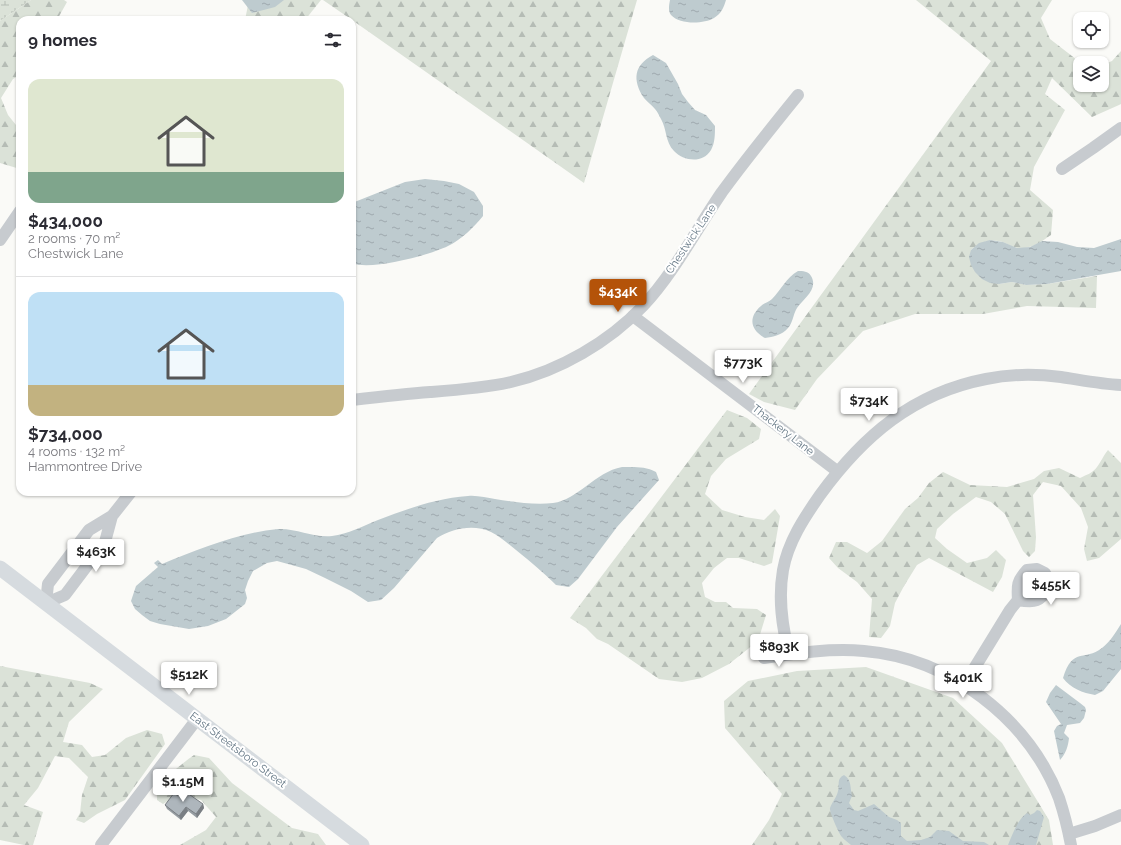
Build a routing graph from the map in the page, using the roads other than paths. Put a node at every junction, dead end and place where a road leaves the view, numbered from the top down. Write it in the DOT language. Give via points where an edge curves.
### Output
graph roads {
  1 [pos="798,95"];
  2 [pos="1121,128"];
  3 [pos="1062,169"];
  4 [pos="16,217"];
  5 [pos="0,240"];
  6 [pos="633,316"];
  7 [pos="1121,385"];
  8 [pos="356,400"];
  9 [pos="837,471"];
  10 [pos="128,496"];
  11 [pos="112,516"];
  12 [pos="0,568"];
  13 [pos="1018,600"];
  14 [pos="46,603"];
  15 [pos="789,654"];
  16 [pos="764,658"];
  17 [pos="964,685"];
  18 [pos="197,719"];
  19 [pos="1121,815"];
  20 [pos="1070,839"];
  21 [pos="101,845"];
  22 [pos="362,845"];
  1 -- 6 [label="street, Chestwick Lane" via="753,150 666,278"];
  2 -- 3 [label="street"];
  4 -- 5 [label="street"];
  6 -- 8 [label="street, Chestwick Lane" via="595,346 574,358 512,382"];
  6 -- 9 [label="street, Thackery Lane"];
  7 -- 9 [label="street" via="1036,375 1005,376 964,384 941,392 900,413 882,426"];
  9 -- 15 [label="street" via="796,533 784,569 781,610"];
  10 -- 11 [label="street"];
  11 -- 14 [label="street" via="105,542 65,594"];
  11 -- 14 [label="street" via="89,530 52,578 48,584"];
  12 -- 14 [label="main road, East Streetsboro Street"];
  13 -- 17 [label="street"];
  14 -- 18 [label="main road, East Streetsboro Street"];
  15 -- 16 [label="street"];
  15 -- 17 [label="street" via="850,650 879,652 921,663"];
  17 -- 20 [label="street" via="999,712 1027,743 1059,798"];
  18 -- 21 [label="street"];
  18 -- 22 [label="main road, East Streetsboro Street"];
  19 -- 20 [label="street"];
}
